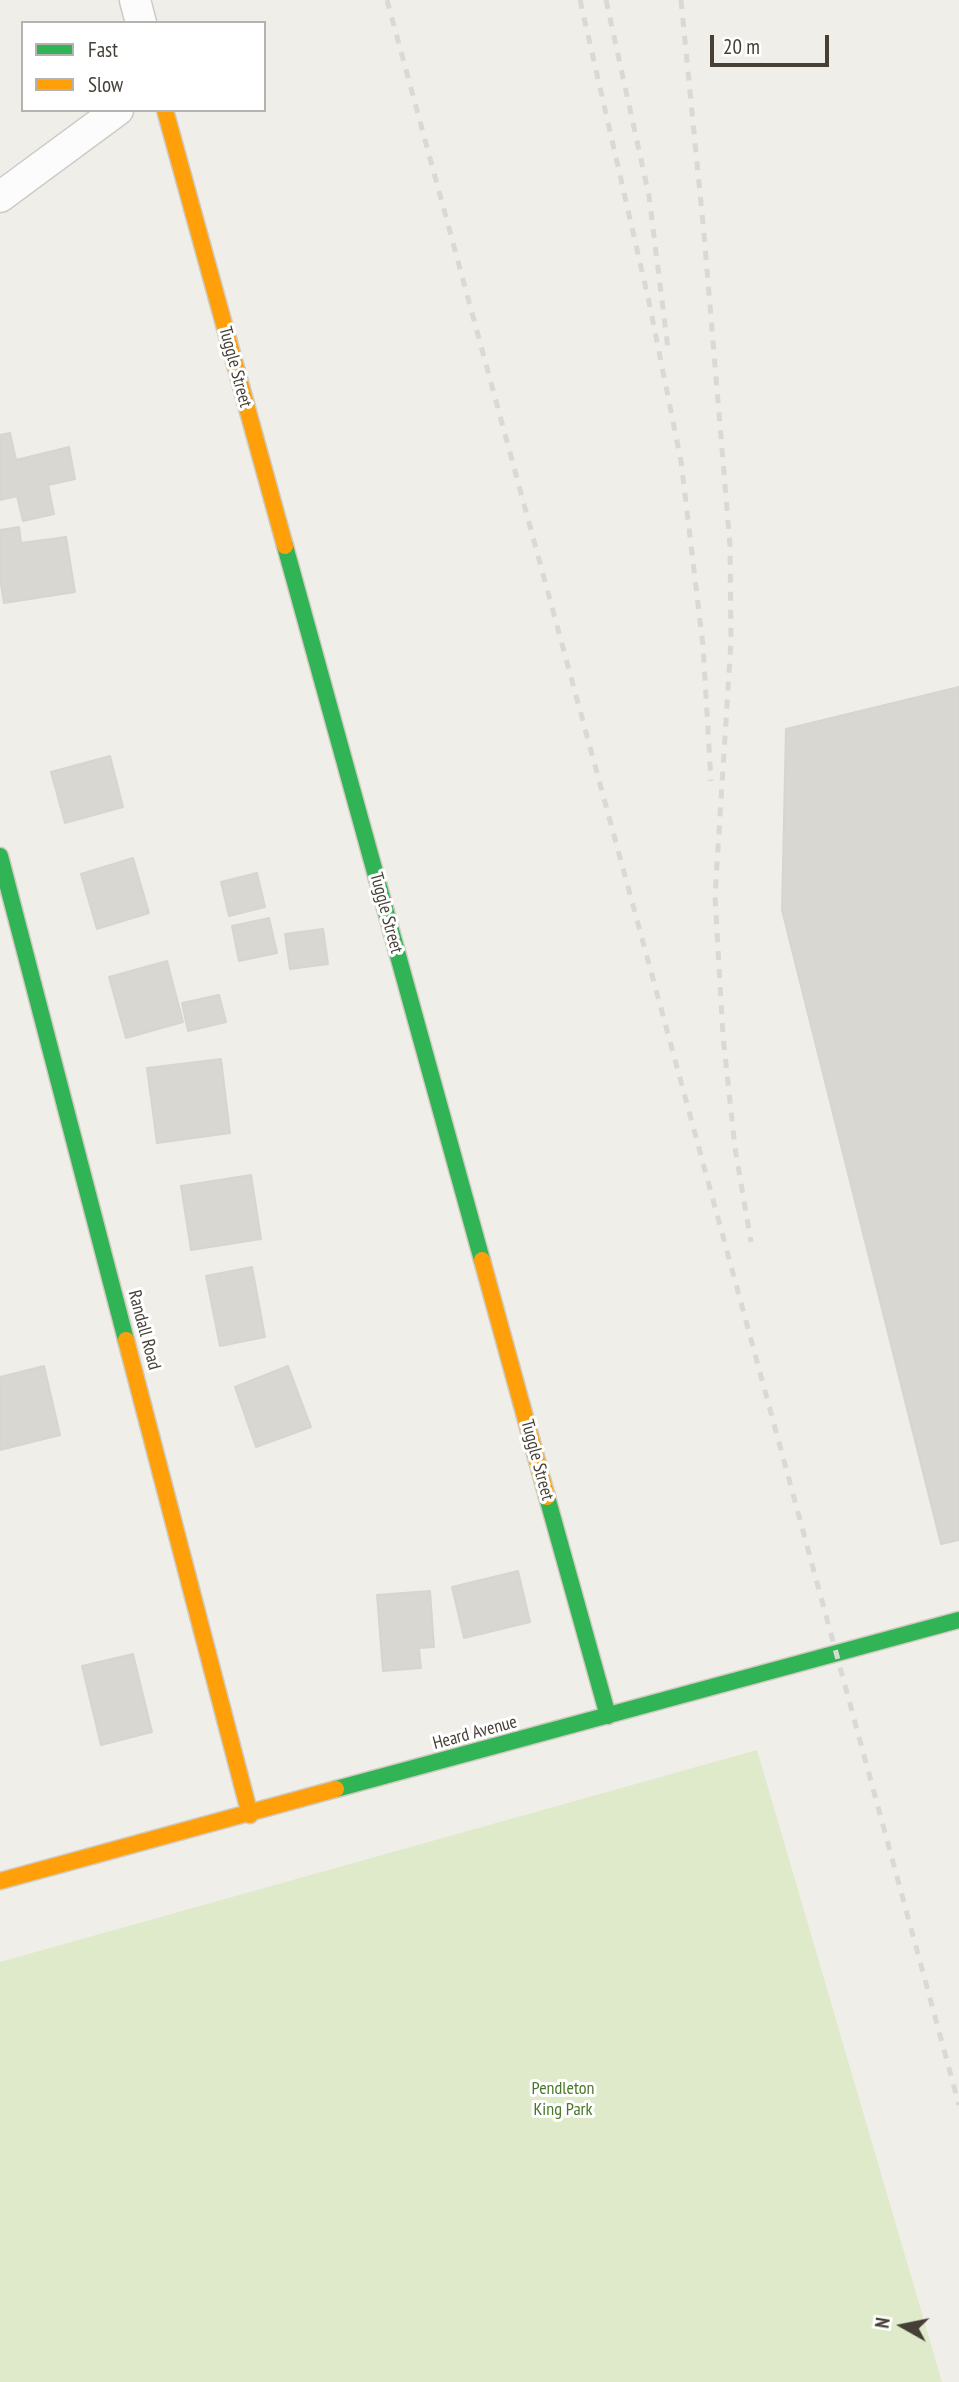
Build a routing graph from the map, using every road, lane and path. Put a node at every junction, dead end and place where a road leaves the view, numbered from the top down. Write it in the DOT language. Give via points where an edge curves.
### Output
graph roads {
  1 [pos="135,0"];
  2 [pos="140,21"];
  3 [pos="115,112"];
  4 [pos="166,112"];
  5 [pos="0,197"];
  6 [pos="0,856"];
  7 [pos="959,1620"];
  8 [pos="608,1716"];
  9 [pos="250,1815"];
  10 [pos="0,1881"];
  1 -- 2 [label="street"];
  3 -- 5 [label="street"];
  4 -- 8 [label="street, Tuggle Street"];
  6 -- 9 [label="street, Randall Road"];
  7 -- 8 [label="street, Heard Avenue"];
  8 -- 9 [label="street, Heard Avenue"];
  9 -- 10 [label="street, Heard Avenue"];
}
